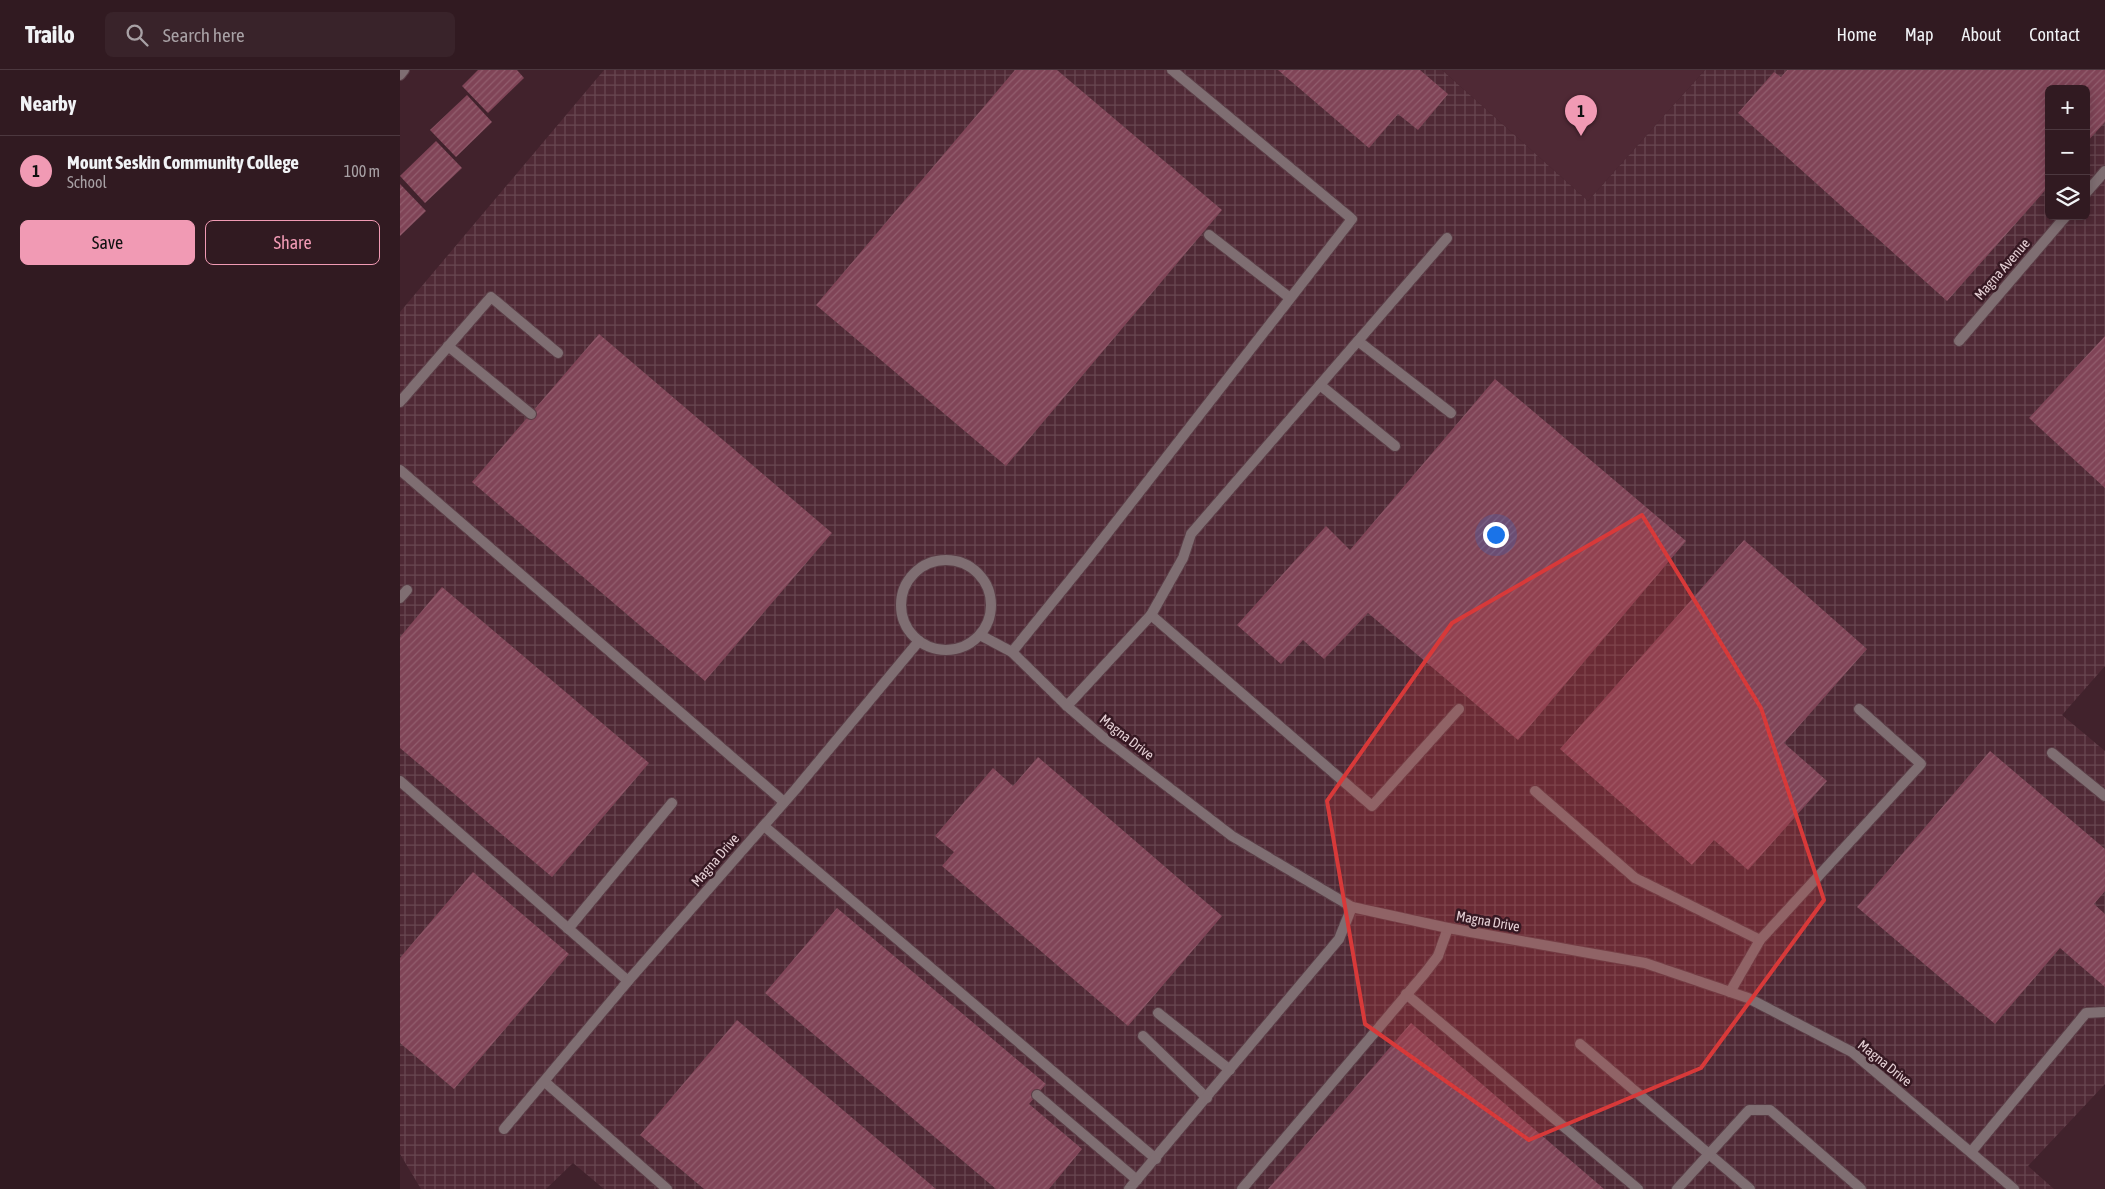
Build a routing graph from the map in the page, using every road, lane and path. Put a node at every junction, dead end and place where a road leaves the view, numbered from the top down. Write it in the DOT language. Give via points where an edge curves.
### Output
graph roads {
  1 [pos="404,70"];
  2 [pos="1172,70"];
  3 [pos="400,76"];
  4 [pos="2105,171"];
  5 [pos="2090,188"];
  6 [pos="2063,220"];
  7 [pos="1209,236"];
  8 [pos="1447,238"];
  9 [pos="1290,298"];
  10 [pos="1358,341"];
  11 [pos="1959,341"];
  12 [pos="448,346"];
  13 [pos="558,354"];
  14 [pos="1320,384"];
  15 [pos="400,402"];
  16 [pos="1451,413"];
  17 [pos="531,414"];
  18 [pos="1395,446"];
  19 [pos="400,470"];
  20 [pos="1151,615"];
  21 [pos="980,635"];
  22 [pos="919,642"];
  23 [pos="1012,652"];
  24 [pos="1067,706"];
  25 [pos="1459,709"];
  26 [pos="1859,709"];
  27 [pos="2052,753"];
  28 [pos="400,781"];
  29 [pos="1535,791"];
  30 [pos="2105,796"];
  31 [pos="784,802"];
  32 [pos="672,803"];
  33 [pos="764,826"];
  34 [pos="1352,907"];
  35 [pos="568,928"];
  36 [pos="1448,928"];
  37 [pos="1760,940"];
  38 [pos="628,981"];
  39 [pos="1730,992"];
  40 [pos="1406,994"];
  41 [pos="2105,1012"];
  42 [pos="1158,1013"];
  43 [pos="1143,1036"];
  44 [pos="1580,1044"];
  45 [pos="1230,1070"];
  46 [pos="545,1082"];
  47 [pos="1037,1095"];
  48 [pos="1207,1098"];
  49 [pos="504,1129"];
  50 [pos="1971,1152"];
  51 [pos="1710,1155"];
  52 [pos="1156,1159"];
  53 [pos="1137,1180"];
  54 [pos="668,1189"];
  55 [pos="1129,1189"];
  56 [pos="1242,1189"];
  57 [pos="1638,1189"];
  58 [pos="1677,1189"];
  59 [pos="1750,1189"];
  60 [pos="1861,1189"];
  61 [pos="2014,1189"];
  1 -- 3 [label="street"];
  2 -- 9 [label="street" via="1352,219"];
  4 -- 5 [label="street"];
  6 -- 11 [label="street, Magna Avenue"];
  7 -- 9 [label="street"];
  8 -- 10 [label="street"];
  9 -- 23 [label="street"];
  10 -- 14 [label="street"];
  10 -- 16 [label="street"];
  12 -- 13 [label="street" via="491,297"];
  12 -- 15 [label="street"];
  12 -- 17 [label="street"];
  14 -- 18 [label="street"];
  14 -- 20 [label="street" via="1191,534 1183,558"];
  19 -- 31 [label="street"];
  20 -- 24 [label="street"];
  20 -- 25 [label="street" via="1372,806"];
  21 -- 22 [label="street" via="958,649 931,648"];
  21 -- 22 [label="street" via="988,622 991,607 989,592 982,578 957,561 942,560 920,569 905,586 902,616"];
  21 -- 23 [label="street, Magna Drive"];
  22 -- 31 [label="street, Magna Drive"];
  23 -- 24 [label="street, Magna Drive"];
  24 -- 34 [label="street, Magna Drive" via="1103,738 1232,836"];
  26 -- 37 [label="street" via="1921,764"];
  27 -- 30 [label="street"];
  28 -- 35 [label="street"];
  29 -- 37 [label="street" via="1635,878"];
  31 -- 33 [label="street, Magna Drive"];
  32 -- 35 [label="street"];
  33 -- 38 [label="street, Magna Drive"];
  33 -- 52 [label="street"];
  34 -- 36 [label="street, Magna Drive"];
  34 -- 45 [label="street" via="1340,939"];
  35 -- 38 [label="street"];
  36 -- 39 [label="street, Magna Drive" via="1645,963"];
  36 -- 40 [label="street" via="1438,956"];
  37 -- 39 [label="street"];
  38 -- 46 [label="street, Magna Drive"];
  39 -- 50 [label="street, Magna Drive" via="1748,998 1852,1052"];
  40 -- 56 [label="street"];
  40 -- 57 [label="street"];
  41 -- 50 [label="street" via="2086,1013"];
  42 -- 45 [label="street"];
  43 -- 48 [label="street"];
  44 -- 51 [label="street"];
  45 -- 48 [label="street"];
  46 -- 49 [label="street, Magna Drive"];
  46 -- 54 [label="street"];
  47 -- 53 [label="street"];
  48 -- 52 [label="street"];
  50 -- 61 [label="street, Magna Drive"];
  51 -- 58 [label="street"];
  51 -- 59 [label="street"];
  51 -- 60 [label="street" via="1748,1110 1770,1110"];
  52 -- 53 [label="street"];
  53 -- 55 [label="street"];
}
